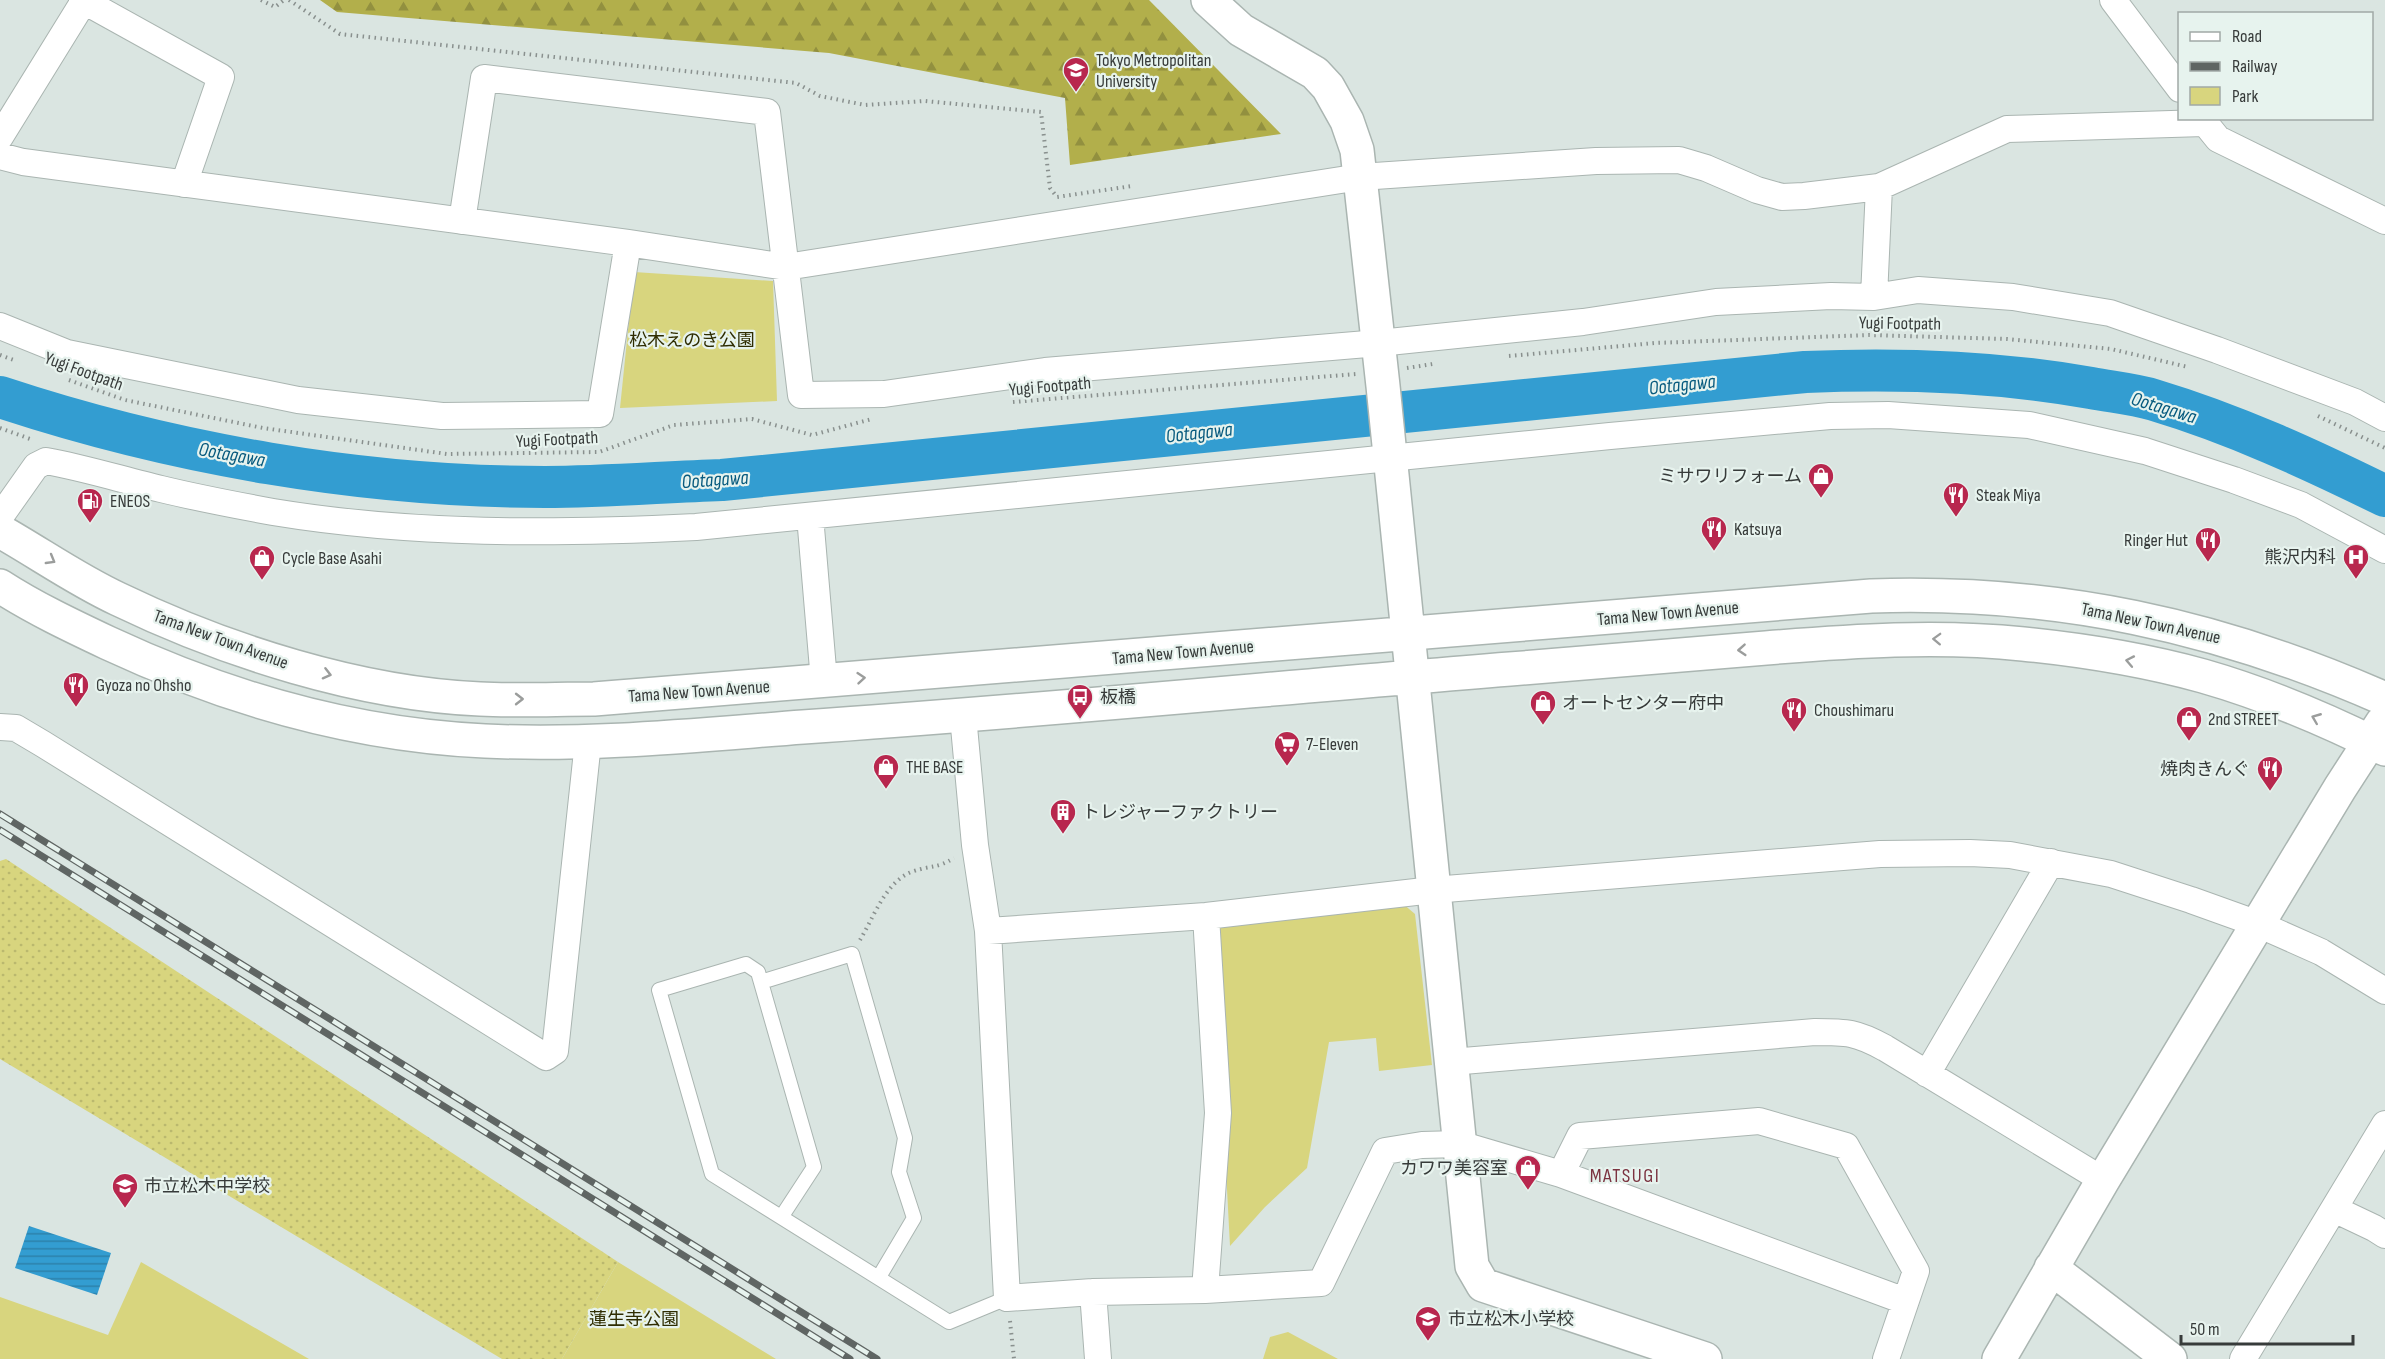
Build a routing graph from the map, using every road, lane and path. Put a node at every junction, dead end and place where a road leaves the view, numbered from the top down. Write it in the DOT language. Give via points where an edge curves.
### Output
graph roads {
  1 [pos="261,0"];
  2 [pos="286,0"];
  3 [pos="1208,0"];
  4 [pos="2113,0"];
  5 [pos="83,1"];
  6 [pos="2178,86"];
  7 [pos="2203,121"];
  8 [pos="0,137"];
  9 [pos="0,156"];
  10 [pos="1360,177"];
  11 [pos="184,184"];
  12 [pos="1139,185"];
  13 [pos="1879,187"];
  14 [pos="462,221"];
  15 [pos="2385,221"];
  16 [pos="628,243"];
  17 [pos="786,267"];
  18 [pos="1874,297"];
  19 [pos="0,326"];
  20 [pos="1379,343"];
  21 [pos="0,355"];
  22 [pos="1502,357"];
  23 [pos="1443,362"];
  24 [pos="21,363"];
  25 [pos="2190,368"];
  26 [pos="1379,376"];
  27 [pos="63,378"];
  28 [pos="1012,402"];
  29 [pos="2308,411"];
  30 [pos="2385,418"];
  31 [pos="874,419"];
  32 [pos="0,428"];
  33 [pos="36,441"];
  34 [pos="1389,447"];
  35 [pos="2385,448"];
  36 [pos="810,516"];
  37 [pos="0,517"];
  38 [pos="0,531"];
  39 [pos="2385,550"];
  40 [pos="0,586"];
  41 [pos="1407,633"];
  42 [pos="1411,676"];
  43 [pos="824,681"];
  44 [pos="2385,699"];
  45 [pos="963,716"];
  46 [pos="0,727"];
  47 [pos="2380,736"];
  48 [pos="588,742"];
  49 [pos="975,845"];
  50 [pos="2050,862"];
  51 [pos="1433,890"];
  52 [pos="1206,916"];
  53 [pos="2258,924"];
  54 [pos="988,931"];
  55 [pos="852,954"];
  56 [pos="761,982"];
  57 [pos="2385,991"];
  58 [pos="1451,1062"];
  59 [pos="1927,1074"];
  60 [pos="2385,1124"];
  61 [pos="1459,1144"];
  62 [pos="1561,1174"];
  63 [pos="2103,1180"];
  64 [pos="2334,1209"];
  65 [pos="782,1216"];
  66 [pos="2385,1235"];
  67 [pos="2051,1268"];
  68 [pos="879,1276"];
  69 [pos="1205,1290"];
  70 [pos="1093,1292"];
  71 [pos="1007,1298"];
  72 [pos="1905,1301"];
  73 [pos="1014,1359"];
  74 [pos="1098,1359"];
  75 [pos="1705,1359"];
  76 [pos="1886,1359"];
  77 [pos="1999,1359"];
  78 [pos="2169,1359"];
  79 [pos="2243,1359"];
  1 -- 2 [label="path" via="275,8"];
  2 -- 12 [label="path" via="340,34 796,83 820,96 865,105 925,101 1041,112 1050,188 1057,197"];
  3 -- 10 [label="main road" via="1241,30 1300,63 1328,87 1347,121 1357,150"];
  4 -- 6 [label="street"];
  5 -- 8 [label="street"];
  5 -- 11 [label="street" via="221,77"];
  7 -- 13 [label="street" via="2007,129"];
  7 -- 15 [label="street" via="2218,139"];
  9 -- 11 [label="street"];
  10 -- 13 [label="street" via="1596,161 1679,160 1782,197"];
  10 -- 17 [label="street"];
  10 -- 20 [label="main road"];
  11 -- 14 [label="street"];
  13 -- 18 [label="street"];
  14 -- 16 [label="street"];
  14 -- 17 [label="street" via="484,78 767,112"];
  16 -- 17 [label="street"];
  16 -- 19 [label="street" via="600,414 442,416 298,400 68,353"];
  17 -- 20 [label="street" via="801,395 884,393 1046,371"];
  18 -- 20 [label="street" via="1716,302 1583,322"];
  18 -- 30 [label="street" via="1918,290 2013,297 2110,313 2355,402"];
  20 -- 26 [label="main road"];
  21 -- 24 [label="path, Yugi Footpath"];
  22 -- 25 [label="path, Yugi Footpath" via="1686,341 1881,335 2007,339 2110,349"];
  23 -- 26 [label="path, Yugi Footpath"];
  26 -- 28 [label="path, Yugi Footpath"];
  26 -- 34 [label="main road"];
  27 -- 31 [label="path, Yugi Footpath" via="125,400 251,426 447,454 599,452 674,425 752,419 812,435"];
  29 -- 35 [label="path"];
  32 -- 33 [label="path"];
  34 -- 36 [label="street"];
  34 -- 39 [label="street" via="1830,416 1888,415 2029,425 2107,441 2184,463 2301,506"];
  34 -- 41 [label="main road"];
  36 -- 37 [label="street" via="581,533 449,530 276,512 208,500 46,461 36,466"];
  36 -- 43 [label="street"];
  38 -- 43 [label="main road, Tama New Town Avenue, one-way" via="117,598 204,635 294,666 385,687 479,699 594,699"];
  40 -- 48 [label="main road" via="149,662 276,706 329,720 434,737"];
  41 -- 42 [label="main road"];
  43 -- 41 [label="main road, Tama New Town Avenue, one-way"];
  41 -- 44 [label="main road, Tama New Town Avenue" via="1871,596 1979,596 2078,607 2179,627 2276,655"];
  42 -- 45 [label="main road"];
  47 -- 42 [label="main road, one-way" via="2203,676 2019,643 1920,639 1839,642"];
  42 -- 51 [label="main road"];
  45 -- 48 [label="main road"];
  45 -- 49 [label="street"];
  46 -- 48 [label="street" via="16,728 44,744 546,1057 555,1051"];
  47 -- 53 [label="main road" via="2340,788"];
  49 -- 54 [label="street"];
  49 -- 55 [label="path" via="940,867 913,871 891,886"];
  50 -- 51 [label="street" via="2010,855 1880,854"];
  50 -- 53 [label="street" via="2111,874"];
  50 -- 59 [label="street"];
  51 -- 52 [label="street"];
  51 -- 58 [label="main road"];
  52 -- 54 [label="street"];
  52 -- 69 [label="street" via="1218,1113"];
  53 -- 57 [label="street" via="2322,952"];
  53 -- 63 [label="main road"];
  54 -- 71 [label="street"];
  55 -- 56 [label="lane"];
  55 -- 68 [label="lane" via="905,1138 899,1172 914,1218"];
  56 -- 65 [label="lane" via="814,1167"];
  56 -- 65 [label="lane" via="758,972 746,964 659,990 712,1174"];
  58 -- 59 [label="street" via="1846,1032 1861,1035"];
  58 -- 61 [label="main road"];
  59 -- 63 [label="street"];
  60 -- 64 [label="street"];
  61 -- 62 [label="street"];
  61 -- 69 [label="street" via="1385,1151 1321,1283"];
  61 -- 75 [label="main road" via="1472,1266 1483,1285"];
  62 -- 72 [label="street"];
  62 -- 72 [label="street" via="1580,1136 1759,1121 1846,1146 1916,1271"];
  63 -- 67 [label="main road"];
  64 -- 66 [label="street"];
  64 -- 79 [label="street"];
  65 -- 68 [label="lane"];
  67 -- 77 [label="main road"];
  67 -- 78 [label="main road"];
  68 -- 71 [label="lane" via="949,1322"];
  69 -- 70 [label="street"];
  70 -- 71 [label="street"];
  70 -- 74 [label="street"];
  71 -- 73 [label="path"];
  72 -- 76 [label="street"];
}
